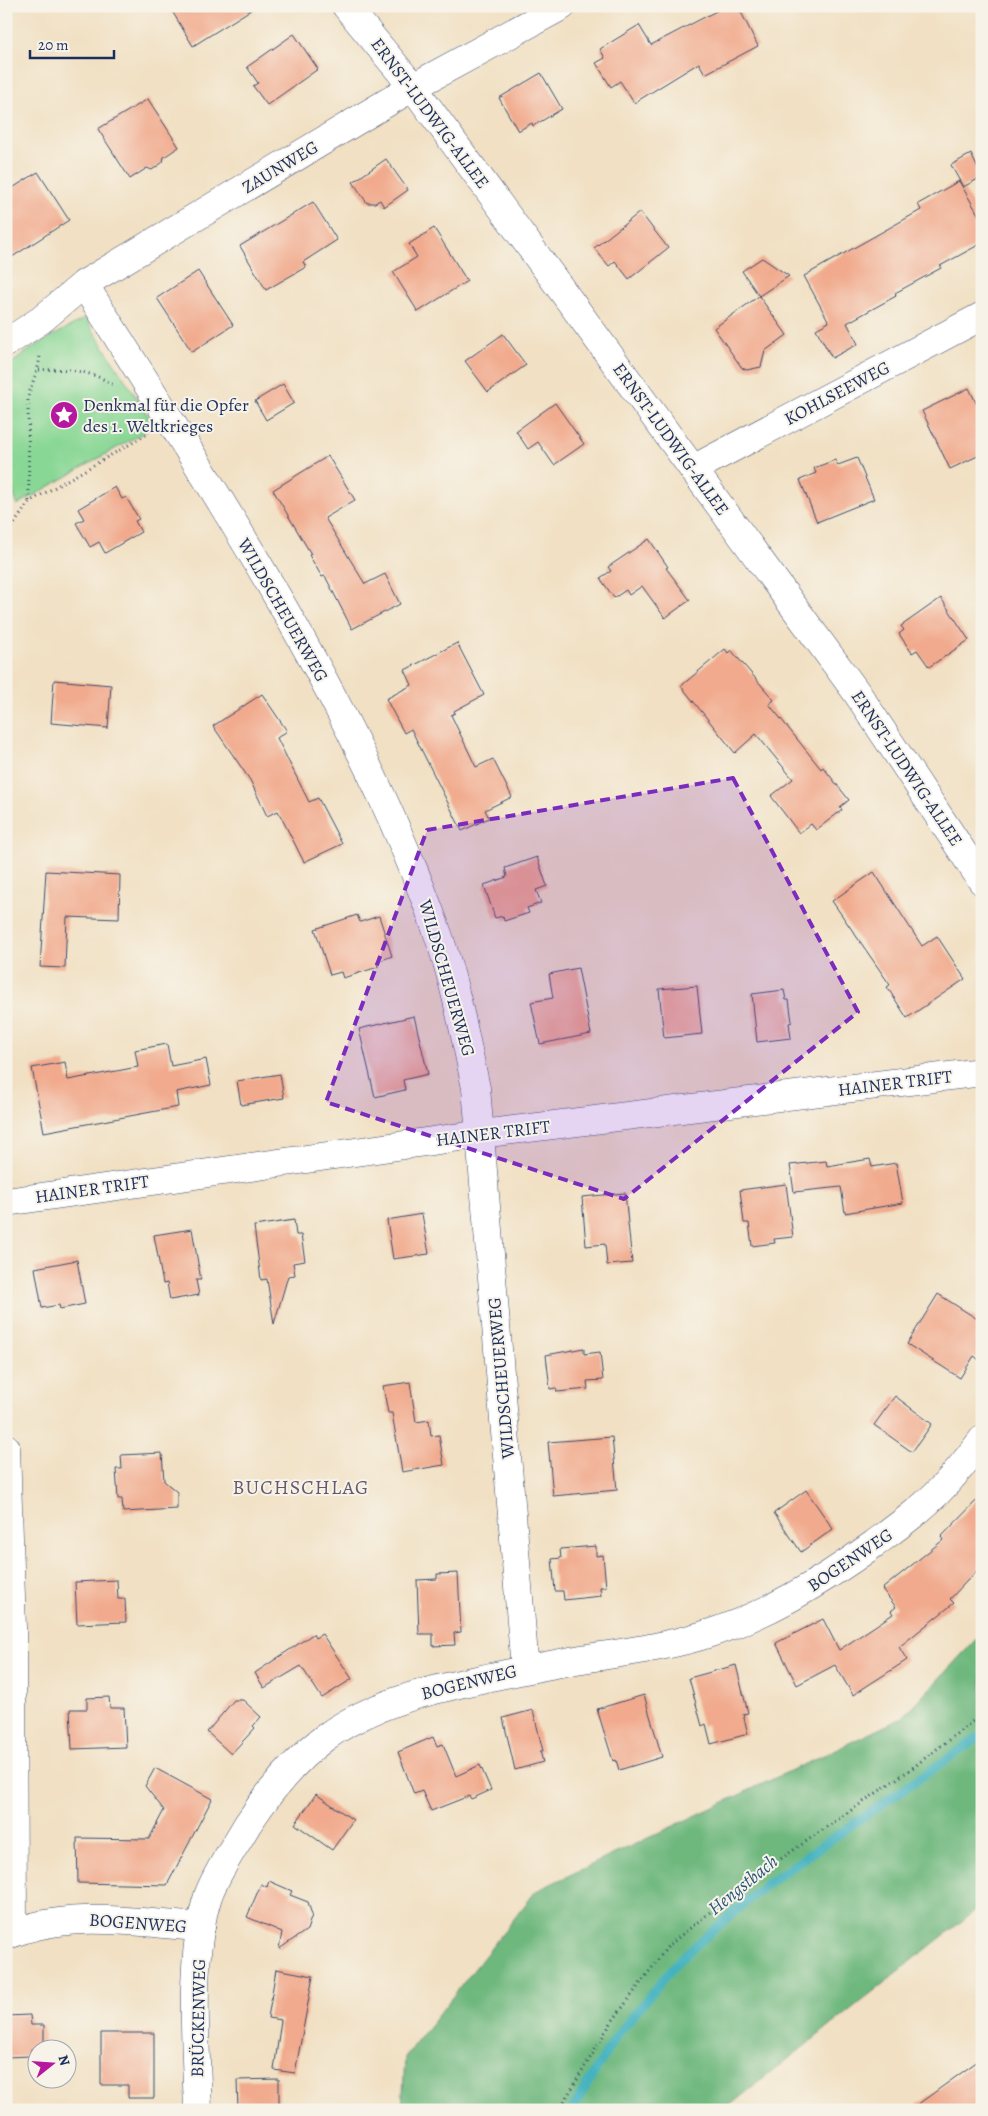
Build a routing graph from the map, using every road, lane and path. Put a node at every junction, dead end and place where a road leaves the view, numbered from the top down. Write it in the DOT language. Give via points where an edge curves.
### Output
graph roads {
  1 [pos="346,6"];
  2 [pos="562,6"];
  3 [pos="413,87"];
  4 [pos="84,284"];
  5 [pos="982,316"];
  6 [pos="40,320"];
  7 [pos="6,343"];
  8 [pos="39,370"];
  9 [pos="118,388"];
  10 [pos="170,422"];
  11 [pos="693,469"];
  12 [pos="29,502"];
  13 [pos="6,536"];
  14 [pos="982,882"];
  15 [pos="982,1072"];
  16 [pos="481,1134"];
  17 [pos="6,1202"];
  18 [pos="982,1440"];
  19 [pos="6,1448"];
  20 [pos="525,1669"];
  21 [pos="982,1714"];
  22 [pos="201,1927"];
  23 [pos="9,1934"];
  24 [pos="198,2110"];
  25 [pos="559,2110"];
  1 -- 3 [label="street, ERNST-LUDWIG-ALLEE"];
  2 -- 3 [label="street, ZAUNWEG"];
  3 -- 4 [label="street, ZAUNWEG"];
  3 -- 11 [label="street, ERNST-LUDWIG-ALLEE"];
  4 -- 6 [label="street, ZAUNWEG"];
  4 -- 10 [label="street, WILDSCHEUERWEG"];
  5 -- 11 [label="street, KOHLSEEWEG"];
  6 -- 7 [label="street, ZAUNWEG"];
  6 -- 8 [label="path"];
  8 -- 9 [label="path" via="63,368 110,382"];
  8 -- 12 [label="path" via="30,386 28,398"];
  10 -- 12 [label="path"];
  10 -- 16 [label="street, WILDSCHEUERWEG" via="255,559 316,667 408,855 438,936 465,1034"];
  11 -- 14 [label="street, ERNST-LUDWIG-ALLEE" via="857,693"];
  12 -- 13 [label="path"];
  15 -- 16 [label="street, HAINER TRIFT"];
  16 -- 17 [label="street, HAINER TRIFT"];
  16 -- 20 [label="street, WILDSCHEUERWEG"];
  18 -- 20 [label="street, BOGENWEG" via="940,1490 905,1522 803,1592 704,1635 664,1646"];
  19 -- 23 [label="street" via="12,1628"];
  20 -- 22 [label="street, BOGENWEG" via="425,1692 386,1705 325,1737 300,1758 256,1811 220,1872 209,1896"];
  21 -- 25 [label="path" via="910,1769 750,1880 668,1946 611,2023"];
  22 -- 23 [label="street, BOGENWEG" via="85,1919"];
  22 -- 24 [label="street, BRÜCKENWEG" via="195,2021"];
}
